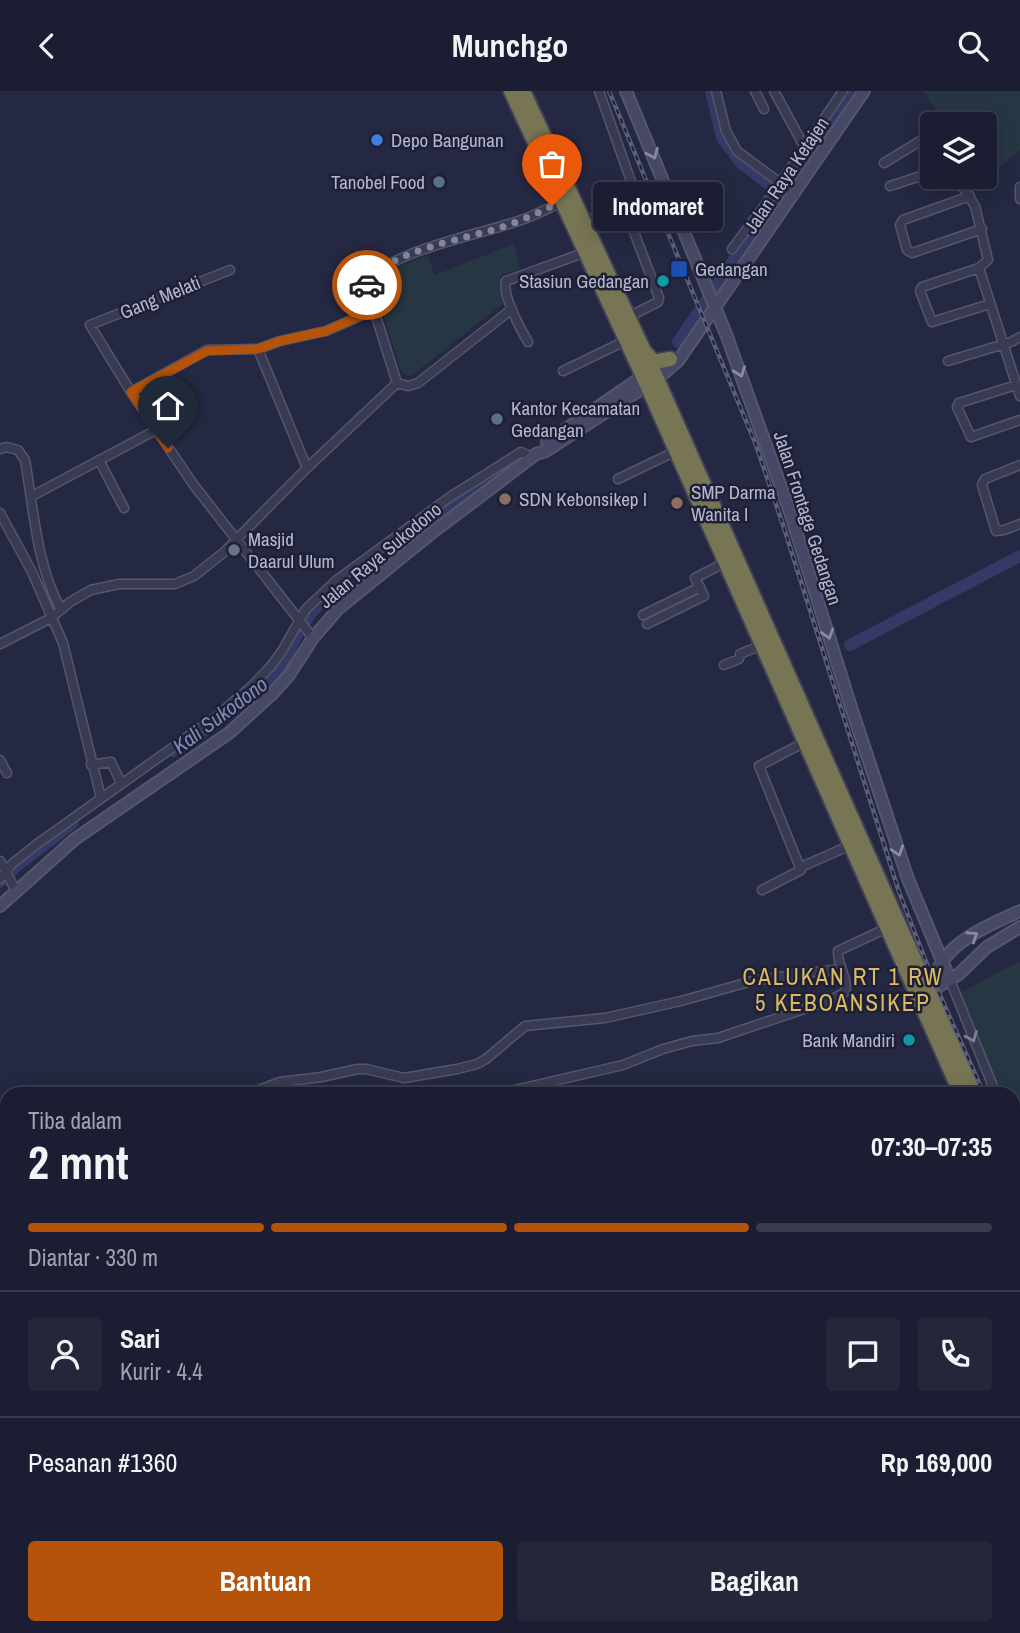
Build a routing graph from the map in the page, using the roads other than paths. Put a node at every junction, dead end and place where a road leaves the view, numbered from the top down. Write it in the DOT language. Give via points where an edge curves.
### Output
graph roads {
  1 [pos="511,91"];
  2 [pos="523,91"];
  3 [pos="599,91"];
  4 [pos="625,91"];
  5 [pos="716,91"];
  6 [pos="755,91"];
  7 [pos="774,91"];
  8 [pos="843,91"];
  9 [pos="859,93"];
  10 [pos="764,109"];
  11 [pos="920,143"];
  12 [pos="804,146"];
  13 [pos="884,163"];
  14 [pos="920,177"];
  15 [pos="780,185"];
  16 [pos="890,187"];
  17 [pos="1020,187"];
  18 [pos="965,189"];
  19 [pos="793,193"];
  20 [pos="970,196"];
  21 [pos="634,199"];
  22 [pos="1020,199"];
  23 [pos="563,202"];
  24 [pos="584,222"];
  25 [pos="982,229"];
  26 [pos="732,249"];
  27 [pos="586,252"];
  28 [pos="979,268"];
  29 [pos="230,270"];
  30 [pos="713,300"];
  31 [pos="990,304"];
  32 [pos="512,309"];
  33 [pos="374,310"];
  34 [pos="628,317"];
  35 [pos="1020,337"];
  36 [pos="626,340"];
  37 [pos="528,342"];
  38 [pos="1012,343"];
  39 [pos="642,348"];
  40 [pos="688,348"];
  41 [pos="258,349"];
  42 [pos="670,359"];
  43 [pos="948,361"];
  44 [pos="562,371"];
  45 [pos="650,378"];
  46 [pos="397,383"];
  47 [pos="1016,385"];
  48 [pos="131,392"];
  49 [pos="1020,396"];
  50 [pos="1020,420"];
  51 [pos="156,430"];
  52 [pos="0,449"];
  53 [pos="677,451"];
  54 [pos="534,456"];
  55 [pos="99,460"];
  56 [pos="1020,465"];
  57 [pos="307,468"];
  58 [pos="618,479"];
  59 [pos="32,496"];
  60 [pos="124,508"];
  61 [pos="0,513"];
  62 [pos="1020,524"];
  63 [pos="236,541"];
  64 [pos="726,562"];
  65 [pos="55,615"];
  66 [pos="645,619"];
  67 [pos="299,621"];
  68 [pos="311,635"];
  69 [pos="0,644"];
  70 [pos="762,645"];
  71 [pos="724,665"];
  72 [pos="253,687"];
  73 [pos="264,699"];
  74 [pos="805,742"];
  75 [pos="0,760"];
  76 [pos="91,765"];
  77 [pos="7,773"];
  78 [pos="121,783"];
  79 [pos="101,798"];
  80 [pos="851,845"];
  81 [pos="0,862"];
  82 [pos="801,867"];
  83 [pos="3,876"];
  84 [pos="14,888"];
  85 [pos="762,890"];
  86 [pos="0,906"];
  87 [pos="1020,911"];
  88 [pos="1020,927"];
  89 [pos="887,928"];
  90 [pos="944,961"];
  91 [pos="840,968"];
  92 [pos="950,980"];
  93 [pos="921,989"];
  94 [pos="267,1087"];
  95 [pos="528,1087"];
  96 [pos="958,1087"];
  97 [pos="970,1087"];
  98 [pos="993,1087"];
  1 -- 23 [label="highway"];
  2 -- 24 [label="highway"];
  3 -- 21 [label="street"];
  4 -- 30 [label="street, Jalan Frontage Gedangan, one-way"];
  5 -- 15 [label="street" via="730,141"];
  6 -- 10 [label="street"];
  7 -- 12 [label="street"];
  8 -- 12 [label="street"];
  9 -- 19 [label="street, Jalan Raya Ketajen"];
  11 -- 13 [label="street"];
  12 -- 15 [label="street"];
  14 -- 16 [label="street"];
  15 -- 19 [label="street"];
  15 -- 26 [label="street"];
  17 -- 22 [label="street"];
  18 -- 20 [label="street"];
  19 -- 30 [label="street, Jalan Raya Ketajen"];
  20 -- 25 [label="street"];
  20 -- 25 [label="street" via="903,221 900,225 907,250 912,253"];
  21 -- 24 [label="street"];
  21 -- 34 [label="street" via="634,232 659,300"];
  23 -- 27 [label="highway"];
  23 -- 33 [label="street" via="508,225 419,250 389,265 368,282"];
  24 -- 34 [label="highway"];
  25 -- 28 [label="street" via="989,257"];
  27 -- 32 [label="street" via="506,281"];
  27 -- 36 [label="highway"];
  28 -- 31 [label="street"];
  28 -- 31 [label="street" via="920,291 932,322"];
  29 -- 48 [label="street, Gang Melati" via="90,325"];
  30 -- 40 [label="street, Jalan Raya Ketajen"];
  30 -- 90 [label="street, Jalan Frontage Gedangan, one-way" via="790,512 908,879"];
  31 -- 38 [label="street"];
  32 -- 37 [label="street"];
  32 -- 46 [label="street" via="418,383"];
  33 -- 41 [label="street" via="326,331"];
  33 -- 46 [label="street"];
  34 -- 39 [label="highway"];
  35 -- 38 [label="street"];
  36 -- 44 [label="street"];
  36 -- 45 [label="highway"];
  38 -- 43 [label="street"];
  38 -- 47 [label="street"];
  39 -- 42 [label="highway" via="654,362"];
  39 -- 45 [label="highway"];
  40 -- 42 [label="street, Jalan Raya Ketajen"];
  40 -- 45 [label="street, Jalan Raya Ketajen" via="672,367"];
  41 -- 48 [label="street" via="207,351"];
  41 -- 57 [label="street"];
  42 -- 45 [label="street, Jalan Raya Ketajen"];
  45 -- 53 [label="highway"];
  45 -- 54 [label="street, Jalan Raya Sukodono" via="542,445"];
  45 -- 93 [label="highway"];
  46 -- 57 [label="street"];
  47 -- 49 [label="street"];
  47 -- 50 [label="street" via="957,407 969,436"];
  48 -- 51 [label="street"];
  51 -- 55 [label="street"];
  51 -- 63 [label="street"];
  52 -- 59 [label="street" via="21,453"];
  53 -- 58 [label="street"];
  53 -- 64 [label="highway"];
  54 -- 67 [label="street" via="521,452 450,497 337,580"];
  54 -- 68 [label="street, Jalan Raya Sukodono" via="366,585"];
  55 -- 59 [label="street"];
  55 -- 60 [label="street"];
  56 -- 62 [label="street" via="985,479 982,485 996,531"];
  57 -- 63 [label="street"];
  59 -- 65 [label="street"];
  61 -- 65 [label="street"];
  63 -- 65 [label="street" via="186,581 105,586 91,590"];
  63 -- 67 [label="street"];
  64 -- 66 [label="street" via="695,578 705,596"];
  64 -- 70 [label="highway"];
  65 -- 69 [label="street"];
  65 -- 76 [label="street"];
  67 -- 68 [label="street"];
  67 -- 72 [label="street"];
  68 -- 73 [label="street, Jalan Raya Sukodono" via="289,675"];
  70 -- 71 [label="street"];
  70 -- 74 [label="highway"];
  72 -- 73 [label="street"];
  72 -- 78 [label="street"];
  73 -- 84 [label="street, Jalan Raya Sukodono" via="229,733"];
  74 -- 80 [label="highway"];
  74 -- 82 [label="street" via="759,766"];
  75 -- 77 [label="street"];
  76 -- 78 [label="street" via="111,762"];
  76 -- 79 [label="street"];
  78 -- 79 [label="street"];
  79 -- 83 [label="street" via="37,844"];
  80 -- 82 [label="street"];
  80 -- 89 [label="highway"];
  81 -- 83 [label="street"];
  82 -- 85 [label="street" via="799,873"];
  83 -- 84 [label="street"];
  84 -- 86 [label="street, Jalan Raya Sukodono"];
  90 -- 87 [label="street, one-way" via="964,942"];
  88 -- 92 [label="street" via="987,947"];
  89 -- 91 [label="street" via="841,949 837,954"];
  89 -- 93 [label="highway"];
  90 -- 92 [label="street, Jalan Frontage Gedangan"];
  90 -- 93 [label="street"];
  91 -- 94 [label="street" via="756,980 605,1018 525,1026 486,1059 457,1069 404,1078 358,1069"];
  91 -- 95 [label="street" via="847,985 845,992 831,1000 718,1038 692,1041 623,1065"];
  92 -- 93 [label="street"];
  92 -- 98 [label="street, one-way"];
  93 -- 96 [label="highway"];
  93 -- 97 [label="highway"];
}
